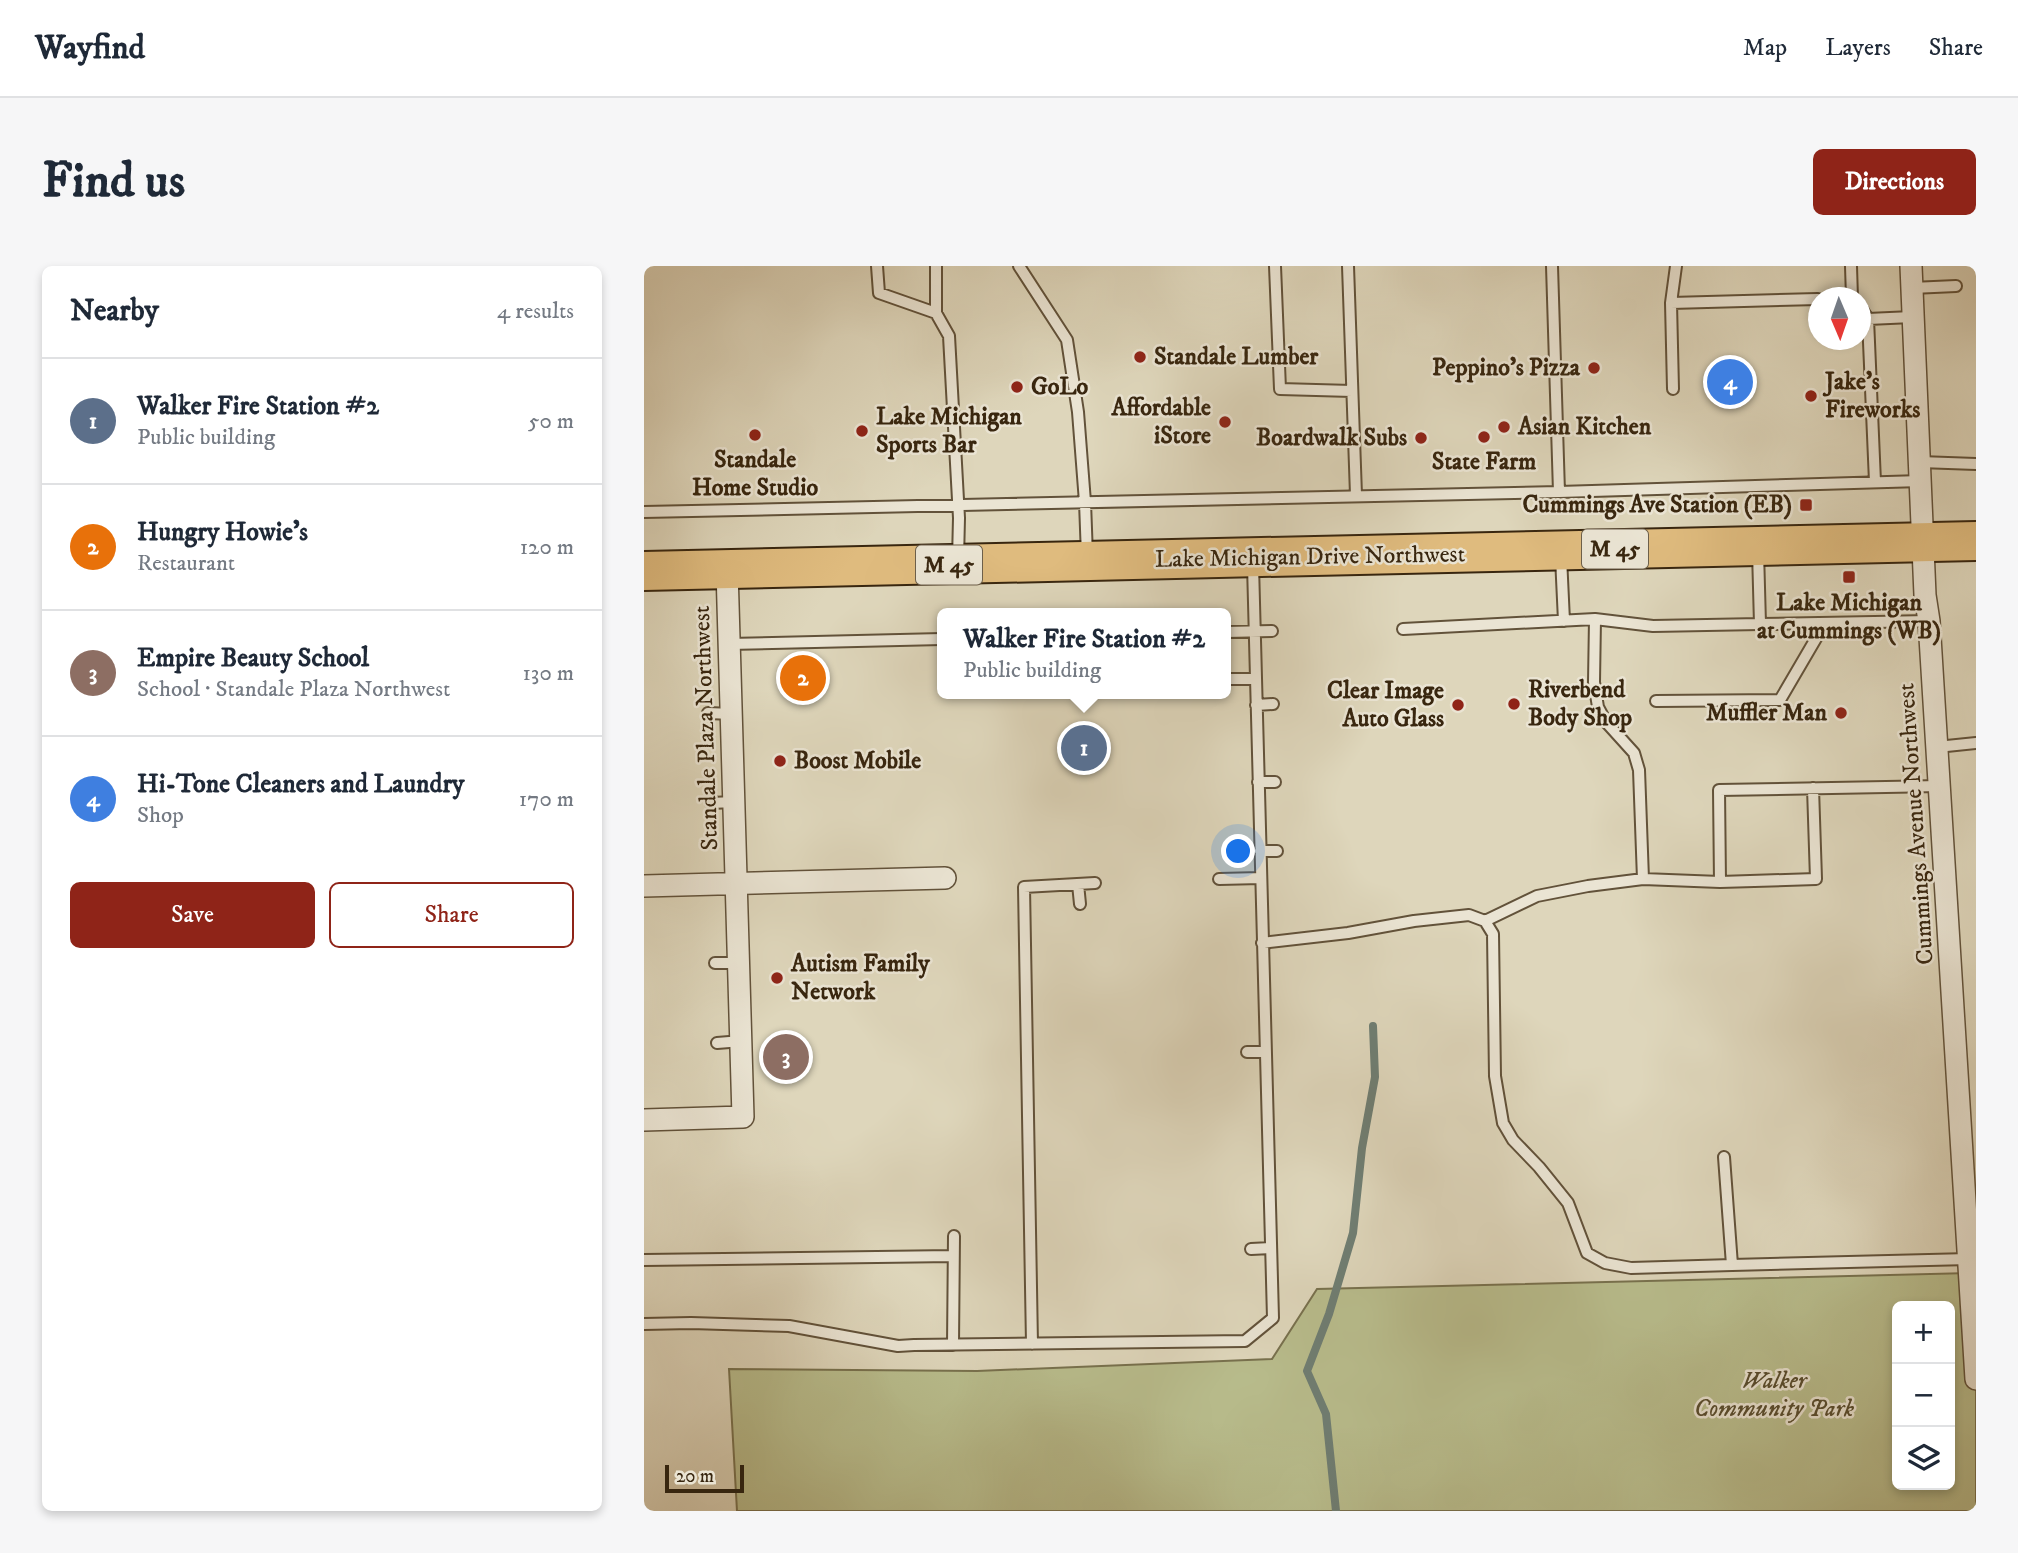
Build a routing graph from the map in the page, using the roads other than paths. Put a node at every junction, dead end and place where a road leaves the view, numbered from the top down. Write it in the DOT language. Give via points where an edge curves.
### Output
graph roads {
  1 [pos="877,266"];
  2 [pos="936,266"];
  3 [pos="1019,266"];
  4 [pos="1275,266"];
  5 [pos="1348,266"];
  6 [pos="1552,266"];
  7 [pos="1676,266"];
  8 [pos="1850,266"];
  9 [pos="1911,266"];
  10 [pos="1956,286"];
  11 [pos="1851,287"];
  12 [pos="1912,288"];
  13 [pos="1808,299"];
  14 [pos="1671,303"];
  15 [pos="936,313"];
  16 [pos="1912,317"];
  17 [pos="1871,319"];
  18 [pos="1869,350"];
  19 [pos="1673,388"];
  20 [pos="1352,391"];
  21 [pos="1976,464"];
  22 [pos="1920,472"];
  23 [pos="1875,482"];
  24 [pos="1559,492"];
  25 [pos="1356,495"];
  26 [pos="1086,502"];
  27 [pos="958,505"];
  28 [pos="644,512"];
  29 [pos="1976,541"];
  30 [pos="1924,542"];
  31 [pos="1758,546"];
  32 [pos="1561,550"];
  33 [pos="1253,558"];
  34 [pos="1087,562"];
  35 [pos="958,565"];
  36 [pos="727,570"];
  37 [pos="644,572"];
  38 [pos="1595,619"];
  39 [pos="1564,621"];
  40 [pos="1929,621"];
  41 [pos="1825,623"];
  42 [pos="1760,624"];
  43 [pos="1403,629"];
  44 [pos="1272,631"];
  45 [pos="1231,632"];
  46 [pos="1254,632"];
  47 [pos="937,639"];
  48 [pos="729,644"];
  49 [pos="1231,679"];
  50 [pos="1255,679"];
  51 [pos="1656,701"];
  52 [pos="1273,704"];
  53 [pos="1256,705"];
  54 [pos="708,713"];
  55 [pos="732,713"];
  56 [pos="1976,743"];
  57 [pos="1937,747"];
  58 [pos="1258,782"];
  59 [pos="1275,782"];
  60 [pos="1940,786"];
  61 [pos="1813,788"];
  62 [pos="711,803"];
  63 [pos="734,803"];
  64 [pos="1260,850"];
  65 [pos="1277,851"];
  66 [pos="1261,878"];
  67 [pos="1219,879"];
  68 [pos="1643,879"];
  69 [pos="1720,882"];
  70 [pos="947,883"];
  71 [pos="1095,883"];
  72 [pos="737,884"];
  73 [pos="1078,884"];
  74 [pos="644,886"];
  75 [pos="1080,904"];
  76 [pos="1485,921"];
  77 [pos="1262,943"];
  78 [pos="739,962"];
  79 [pos="715,963"];
  80 [pos="742,1041"];
  81 [pos="718,1043"];
  82 [pos="1247,1052"];
  83 [pos="1265,1052"];
  84 [pos="644,1119"];
  85 [pos="1724,1157"];
  86 [pos="954,1236"];
  87 [pos="1271,1248"];
  88 [pos="1251,1249"];
  89 [pos="953,1256"];
  90 [pos="1969,1259"];
  91 [pos="644,1260"];
  92 [pos="1731,1265"];
  93 [pos="644,1324"];
  94 [pos="1032,1344"];
  95 [pos="953,1345"];
  96 [pos="1976,1379"];
  1 -- 15 [label="lane" via="879,293"];
  2 -- 15 [label="lane"];
  3 -- 26 [label="lane" via="1067,340"];
  4 -- 20 [label="lane" via="1280,389"];
  5 -- 20 [label="lane"];
  6 -- 24 [label="lane"];
  7 -- 14 [label="lane"];
  8 -- 11 [label="lane"];
  9 -- 12 [label="street, Cummings Avenue Northwest"];
  10 -- 12 [label="lane"];
  12 -- 16 [label="street, Cummings Avenue Northwest"];
  13 -- 14 [label="lane"];
  14 -- 19 [label="lane"];
  15 -- 27 [label="lane" via="949,336"];
  16 -- 17 [label="lane"];
  16 -- 22 [label="street, Cummings Avenue Northwest"];
  18 -- 23 [label="lane"];
  20 -- 25 [label="lane"];
  21 -- 22 [label="lane"];
  22 -- 23 [label="lane"];
  22 -- 30 [label="street, Cummings Avenue Northwest"];
  23 -- 24 [label="lane"];
  24 -- 25 [label="lane"];
  25 -- 26 [label="lane"];
  26 -- 27 [label="lane"];
  26 -- 34 [label="lane"];
  27 -- 28 [label="lane"];
  27 -- 35 [label="lane"];
  29 -- 30 [label="highway, Lake Michigan Drive Northwest / M 45"];
  30 -- 31 [label="highway, Lake Michigan Drive Northwest / M 45"];
  30 -- 40 [label="street, Cummings Avenue Northwest"];
  31 -- 32 [label="highway, Lake Michigan Drive Northwest / M 45"];
  31 -- 42 [label="lane"];
  32 -- 33 [label="highway, Lake Michigan Drive Northwest / M 45"];
  32 -- 39 [label="lane"];
  33 -- 34 [label="highway, Lake Michigan Drive Northwest / M 45"];
  33 -- 46 [label="lane"];
  34 -- 35 [label="highway, Lake Michigan Drive Northwest / M 45"];
  35 -- 36 [label="highway, Lake Michigan Drive Northwest / M 45"];
  36 -- 37 [label="highway, Lake Michigan Drive Northwest / M 45"];
  36 -- 48 [label="street, Standale Plaza Northwest"];
  38 -- 39 [label="lane"];
  38 -- 42 [label="lane" via="1653,626"];
  38 -- 68 [label="lane" via="1598,707 1634,753 1639,770"];
  39 -- 43 [label="lane"];
  40 -- 41 [label="lane"];
  40 -- 57 [label="street, Cummings Avenue Northwest"];
  41 -- 42 [label="lane"];
  41 -- 51 [label="lane" via="1780,700"];
  44 -- 46 [label="lane"];
  45 -- 46 [label="lane"];
  46 -- 50 [label="lane"];
  47 -- 48 [label="lane"];
  48 -- 55 [label="street, Standale Plaza Northwest"];
  49 -- 50 [label="lane"];
  50 -- 53 [label="lane"];
  52 -- 53 [label="lane"];
  53 -- 58 [label="lane"];
  54 -- 55 [label="lane"];
  55 -- 63 [label="street, Standale Plaza Northwest"];
  56 -- 57 [label="lane"];
  57 -- 60 [label="street, Cummings Avenue Northwest"];
  58 -- 59 [label="lane"];
  58 -- 64 [label="lane"];
  60 -- 61 [label="lane"];
  60 -- 90 [label="street, Cummings Avenue Northwest"];
  61 -- 69 [label="lane" via="1719,790"];
  61 -- 69 [label="lane" via="1815,879"];
  62 -- 63 [label="lane"];
  63 -- 72 [label="street, Standale Plaza Northwest"];
  64 -- 65 [label="lane"];
  64 -- 66 [label="lane"];
  66 -- 67 [label="lane"];
  66 -- 77 [label="lane"];
  68 -- 69 [label="lane"];
  68 -- 76 [label="lane" via="1537,896"];
  70 -- 72 [label="street, Standale Plaza Northwest"];
  71 -- 73 [label="lane"];
  72 -- 74 [label="street, Standale Plaza Northwest"];
  72 -- 78 [label="street, Standale Plaza Northwest"];
  73 -- 75 [label="lane"];
  73 -- 94 [label="lane" via="1024,887"];
  76 -- 77 [label="lane" via="1469,915"];
  76 -- 92 [label="lane" via="1493,934 1495,1076 1503,1123 1568,1203 1587,1252 1605,1263 1631,1268"];
  77 -- 83 [label="lane"];
  78 -- 79 [label="lane"];
  78 -- 80 [label="street, Standale Plaza Northwest"];
  80 -- 81 [label="lane"];
  80 -- 84 [label="street, Standale Plaza Northwest" via="743,1117"];
  82 -- 83 [label="lane"];
  83 -- 87 [label="lane"];
  85 -- 92 [label="lane"];
  86 -- 89 [label="lane"];
  87 -- 88 [label="lane"];
  87 -- 94 [label="lane" via="1273,1318 1245,1341"];
  89 -- 91 [label="lane"];
  89 -- 95 [label="lane"];
  90 -- 92 [label="lane"];
  90 -- 96 [label="street, Cummings Avenue Northwest"];
  93 -- 95 [label="lane" via="789,1326 898,1346"];
  94 -- 95 [label="lane"];
}
